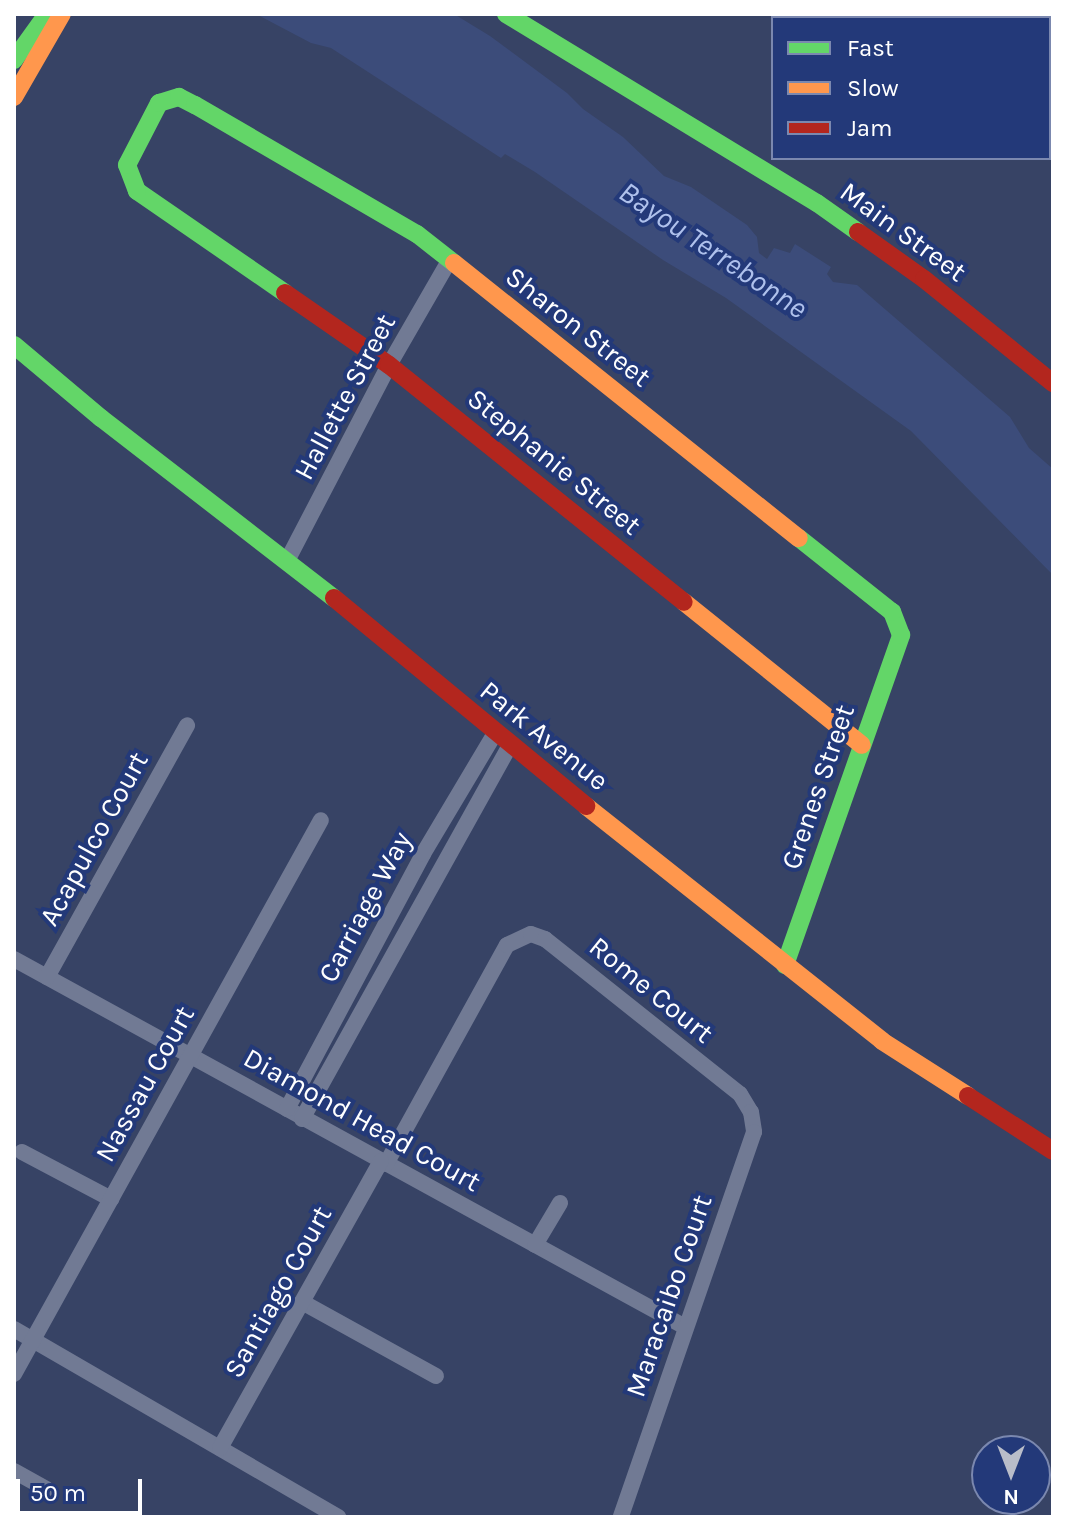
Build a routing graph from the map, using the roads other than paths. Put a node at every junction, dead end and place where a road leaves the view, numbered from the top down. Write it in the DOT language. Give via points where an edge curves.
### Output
graph roads {
  1 [pos="47,14"];
  2 [pos="62,14"];
  3 [pos="506,14"];
  4 [pos="14,60"];
  5 [pos="14,97"];
  6 [pos="195,105"];
  7 [pos="449,261"];
  8 [pos="14,345"];
  9 [pos="389,365"];
  10 [pos="1053,383"];
  11 [pos="288,559"];
  12 [pos="899,627"];
  13 [pos="187,725"];
  14 [pos="495,733"];
  15 [pos="862,745"];
  16 [pos="510,746"];
  17 [pos="321,820"];
  18 [pos="526,936"];
  19 [pos="14,959"];
  20 [pos="785,965"];
  21 [pos="47,977"];
  22 [pos="190,1056"];
  23 [pos="740,1094"];
  24 [pos="287,1109"];
  25 [pos="302,1119"];
  26 [pos="1053,1151"];
  27 [pos="22,1152"];
  28 [pos="384,1162"];
  29 [pos="111,1199"];
  30 [pos="560,1203"];
  31 [pos="535,1245"];
  32 [pos="302,1302"];
  33 [pos="685,1327"];
  34 [pos="14,1329"];
  35 [pos="33,1339"];
  36 [pos="14,1374"];
  37 [pos="436,1376"];
  38 [pos="220,1448"];
  39 [pos="14,1471"];
  40 [pos="46,1489"];
  41 [pos="338,1517"];
  42 [pos="621,1517"];
  1 -- 4 [label="street"];
  2 -- 5 [label="street"];
  3 -- 10 [label="street, Main Street" via="817,203 924,279"];
  6 -- 7 [label="street, Sharon Street" via="417,234"];
  6 -- 9 [label="street, Stephanie Street" via="179,97 159,103 127,165 137,191"];
  7 -- 9 [label="street, Hallette Street"];
  7 -- 12 [label="street, Sharon Street" via="892,612"];
  8 -- 11 [label="street, Park Avenue"];
  9 -- 11 [label="street, Hallette Street"];
  9 -- 15 [label="street, Stephanie Street"];
  11 -- 14 [label="street, Park Avenue"];
  12 -- 15 [label="street, Grenes Street" via="901,635"];
  13 -- 21 [label="street, Acapulco Court"];
  14 -- 16 [label="street, Park Avenue"];
  14 -- 24 [label="street, Carriage Way" via="423,854"];
  15 -- 20 [label="street, Grenes Street"];
  16 -- 20 [label="street, Park Avenue"];
  16 -- 25 [label="street, Carriage Way"];
  17 -- 22 [label="street, Nassau Court"];
  18 -- 23 [label="street, Rome Court" via="545,939"];
  18 -- 28 [label="street, Santiago Court" via="507,945"];
  19 -- 21 [label="street, Diamond Head Court"];
  20 -- 26 [label="street, Park Avenue" via="882,1041"];
  21 -- 22 [label="street, Diamond Head Court"];
  22 -- 24 [label="street, Diamond Head Court"];
  22 -- 29 [label="street, Nassau Court"];
  23 -- 33 [label="street, Maracaibo Court" via="751,1112 754,1132"];
  24 -- 25 [label="street, Diamond Head Court"];
  25 -- 28 [label="street, Diamond Head Court"];
  27 -- 29 [label="street"];
  28 -- 31 [label="street, Diamond Head Court"];
  28 -- 32 [label="street, Santiago Court"];
  29 -- 35 [label="street, Nassau Court"];
  30 -- 31 [label="street"];
  31 -- 33 [label="street, Diamond Head Court"];
  32 -- 37 [label="street"];
  32 -- 38 [label="street, Santiago Court"];
  33 -- 42 [label="street, Maracaibo Court"];
  34 -- 35 [label="street"];
  35 -- 36 [label="street, Nassau Court"];
  35 -- 38 [label="street"];
  38 -- 41 [label="street"];
  39 -- 40 [label="street"];
}
